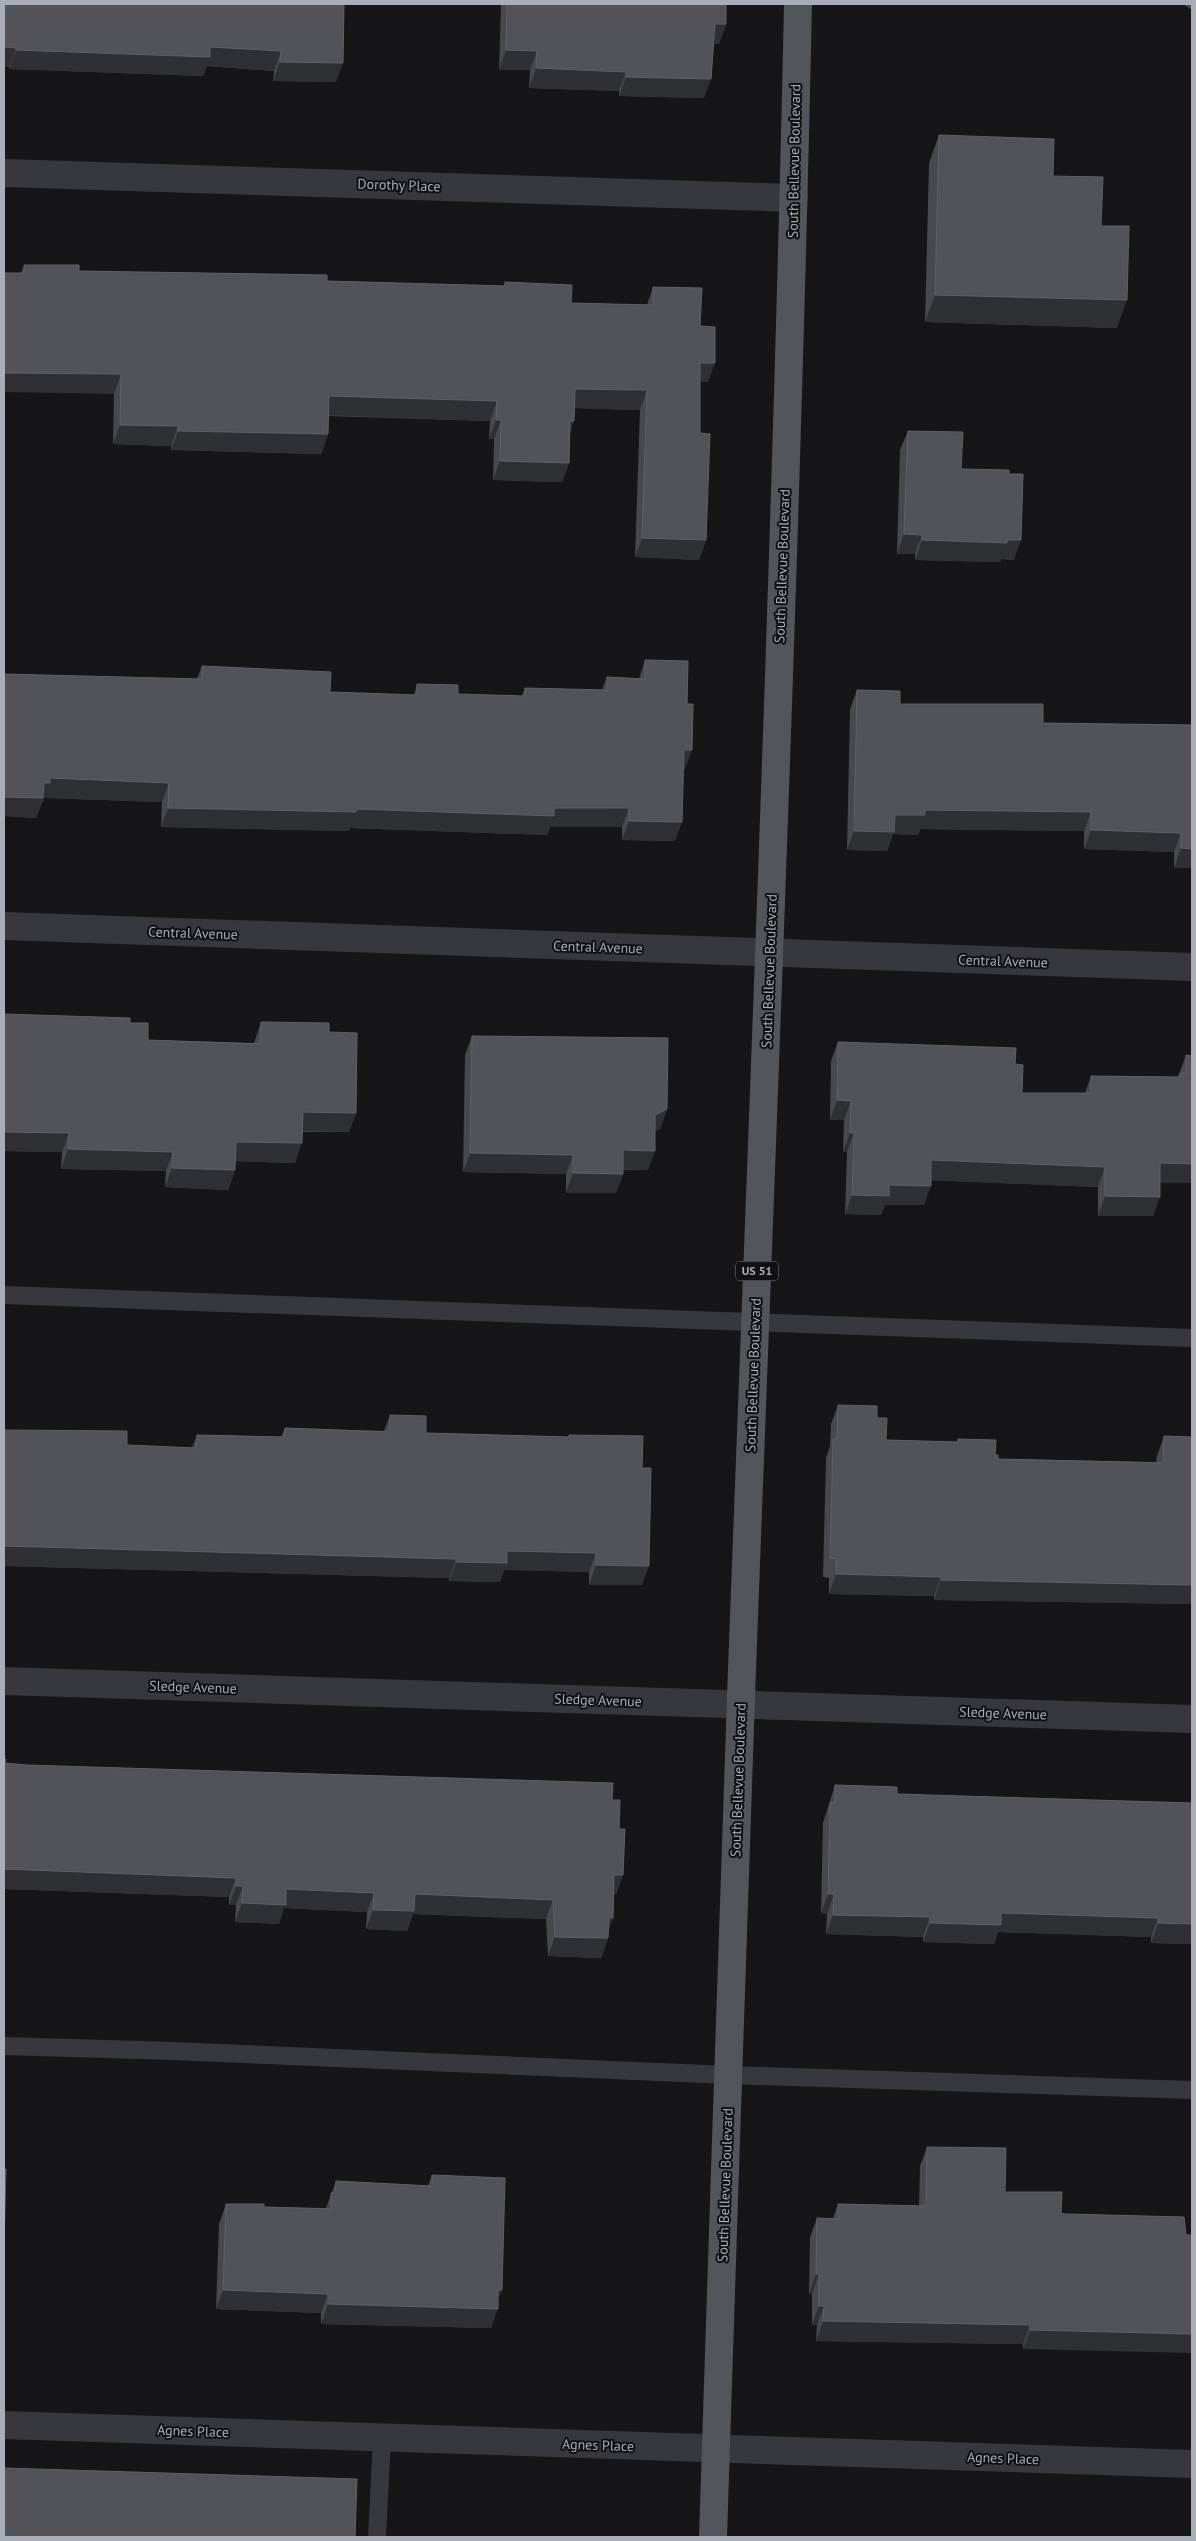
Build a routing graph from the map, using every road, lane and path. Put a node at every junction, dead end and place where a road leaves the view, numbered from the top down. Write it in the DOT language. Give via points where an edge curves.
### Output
graph roads {
  1 [pos="798,4"];
  2 [pos="4,173"];
  3 [pos="794,198"];
  4 [pos="4,926"];
  5 [pos="769,952"];
  6 [pos="1192,967"];
  7 [pos="4,1295"];
  8 [pos="755,1321"];
  9 [pos="1192,1338"];
  10 [pos="4,1681"];
  11 [pos="741,1704"];
  12 [pos="1192,1719"];
  13 [pos="4,2046"];
  14 [pos="728,2075"];
  15 [pos="1192,2090"];
  16 [pos="4,2425"];
  17 [pos="382,2438"];
  18 [pos="716,2449"];
  19 [pos="1192,2464"];
  20 [pos="377,2537"];
  21 [pos="713,2537"];
  1 -- 3 [label="main road, South Bellevue Boulevard / US 51"];
  2 -- 3 [label="street, Dorothy Place"];
  3 -- 5 [label="main road, South Bellevue Boulevard / US 51"];
  4 -- 5 [label="street, Central Avenue"];
  5 -- 6 [label="street, Central Avenue"];
  5 -- 8 [label="main road, South Bellevue Boulevard / US 51"];
  7 -- 8 [label="lane"];
  8 -- 9 [label="lane"];
  8 -- 11 [label="main road, South Bellevue Boulevard / US 51"];
  10 -- 11 [label="street, Sledge Avenue"];
  11 -- 12 [label="street, Sledge Avenue"];
  11 -- 14 [label="main road, South Bellevue Boulevard / US 51"];
  13 -- 14 [label="lane"];
  14 -- 15 [label="lane"];
  14 -- 18 [label="main road, South Bellevue Boulevard / US 51"];
  16 -- 17 [label="street, Agnes Place"];
  17 -- 18 [label="street, Agnes Place"];
  17 -- 20 [label="lane"];
  18 -- 19 [label="street, Agnes Place"];
  18 -- 21 [label="main road, South Bellevue Boulevard / US 51"];
}
